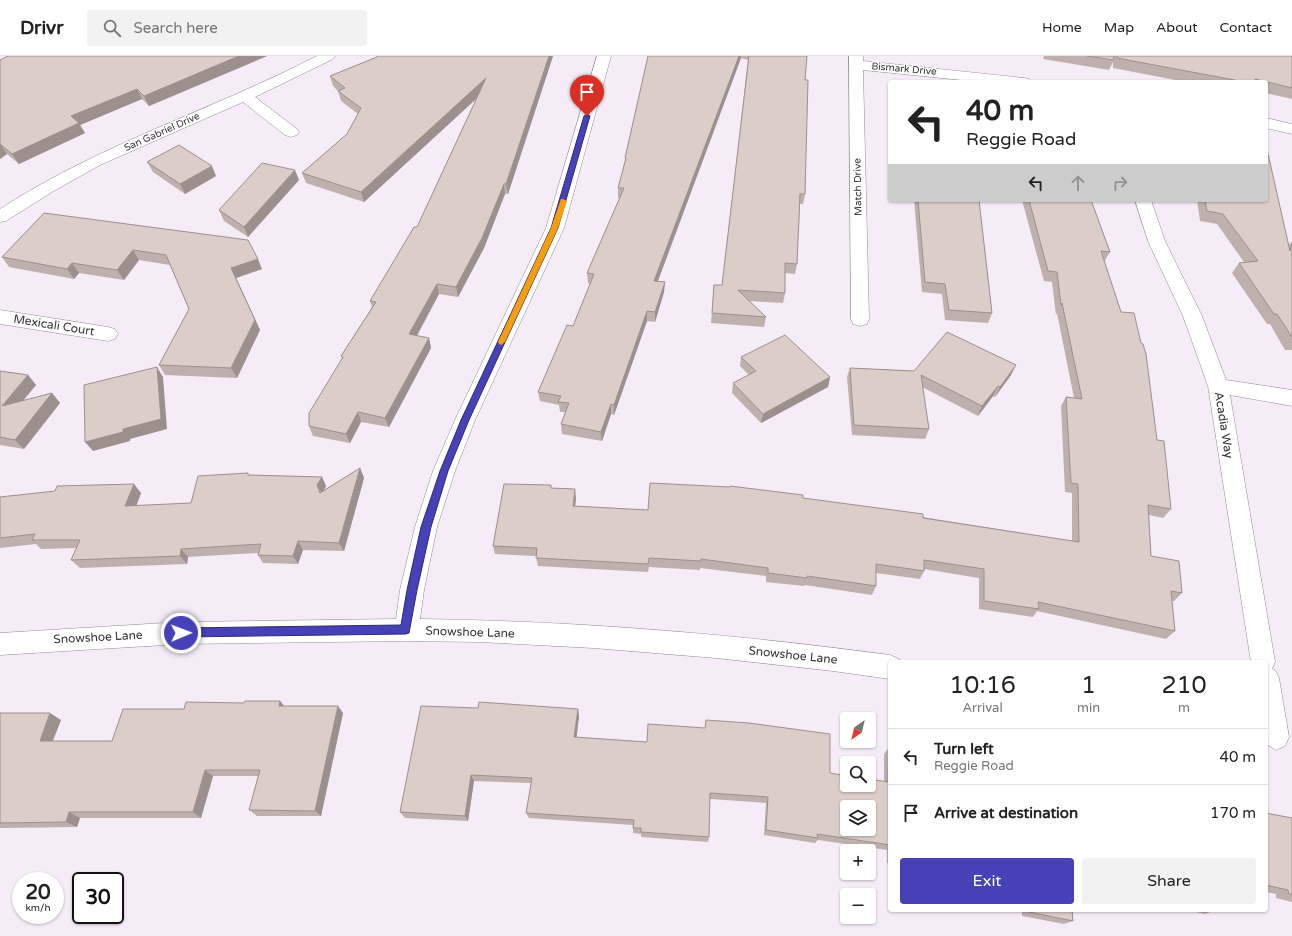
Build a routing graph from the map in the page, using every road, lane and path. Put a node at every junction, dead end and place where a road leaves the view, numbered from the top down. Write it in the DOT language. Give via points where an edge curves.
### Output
graph roads {
  1 [pos="328,56"];
  2 [pos="604,56"];
  3 [pos="856,60"];
  4 [pos="1009,80"];
  5 [pos="245,96"];
  6 [pos="1268,123"];
  7 [pos="1292,129"];
  8 [pos="291,132"];
  9 [pos="1144,202"];
  10 [pos="0,217"];
  11 [pos="0,317"];
  12 [pos="860,319"];
  13 [pos="108,334"];
  14 [pos="1218,386"];
  15 [pos="1292,398"];
  16 [pos="406,630"];
  17 [pos="0,644"];
  18 [pos="1263,660"];
  19 [pos="888,667"];
  20 [pos="1268,688"];
  21 [pos="1278,738"];
  1 -- 5 [label="street, San Gabriel Drive"];
  2 -- 16 [label="street" via="555,228 465,420 444,471 426,527"];
  3 -- 4 [label="street, Bismark Drive"];
  3 -- 12 [label="street, Match Drive"];
  5 -- 8 [label="street"];
  5 -- 10 [label="street, San Gabriel Drive" via="95,162 58,181"];
  6 -- 7 [label="street"];
  9 -- 14 [label="street, Acadia Way" via="1153,236 1199,333"];
  11 -- 13 [label="street, Mexicali Court"];
  14 -- 15 [label="street"];
  14 -- 18 [label="street, Acadia Way"];
  16 -- 17 [label="street, Snowshoe Lane" via="181,633"];
  16 -- 19 [label="street, Snowshoe Lane" via="480,631 678,644 834,658"];
  20 -- 21 [label="street"];
}
